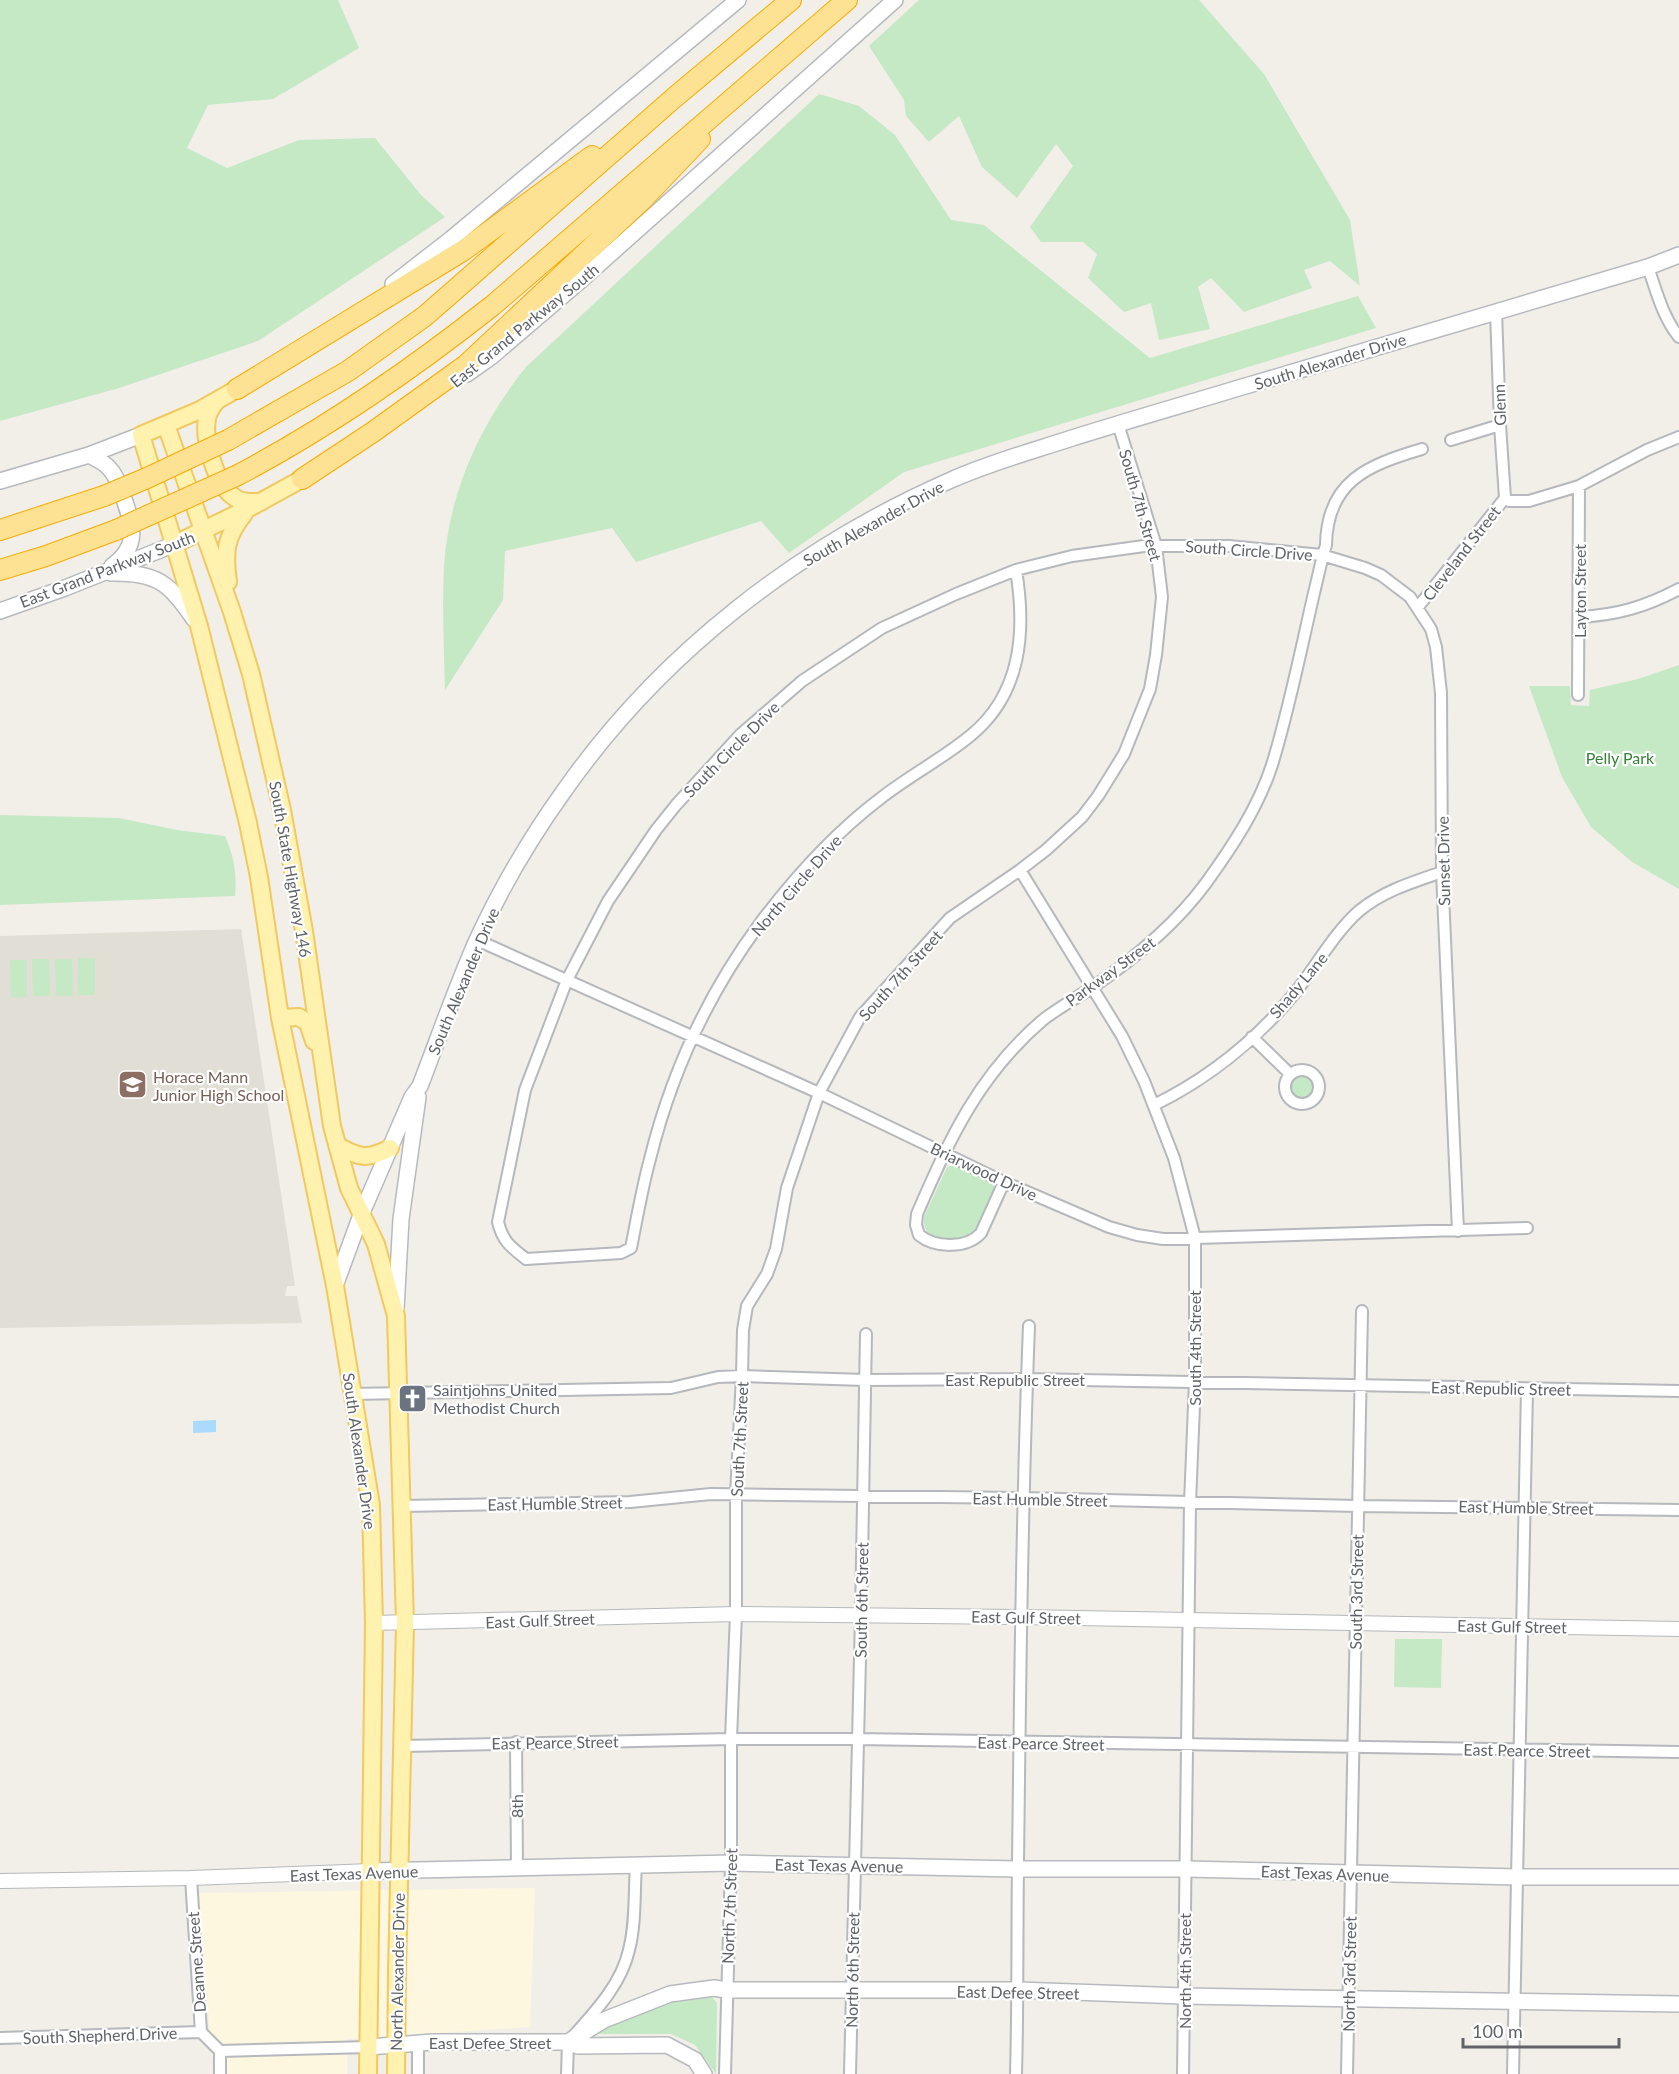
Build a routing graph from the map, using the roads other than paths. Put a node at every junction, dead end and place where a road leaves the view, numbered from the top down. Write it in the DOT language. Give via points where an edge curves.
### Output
graph roads {
  1 [pos="738,0"];
  2 [pos="791,0"];
  3 [pos="847,0"];
  4 [pos="895,0"];
  5 [pos="739,92"];
  6 [pos="675,97"];
  7 [pos="1679,255"];
  8 [pos="1648,267"];
  9 [pos="1496,311"];
  10 [pos="1679,337"];
  11 [pos="237,389"];
  12 [pos="216,402"];
  13 [pos="1118,424"];
  14 [pos="166,425"];
  15 [pos="1500,425"];
  16 [pos="141,435"];
  17 [pos="1679,437"];
  18 [pos="1451,440"];
  19 [pos="1422,449"];
  20 [pos="89,455"];
  21 [pos="302,479"];
  22 [pos="0,481"];
  23 [pos="1579,486"];
  24 [pos="1505,498"];
  25 [pos="255,505"];
  26 [pos="0,530"];
  27 [pos="204,531"];
  28 [pos="175,544"];
  29 [pos="1156,546"];
  30 [pos="1322,555"];
  31 [pos="0,570"];
  32 [pos="1016,570"];
  33 [pos="102,573"];
  34 [pos="1679,589"];
  35 [pos="1418,607"];
  36 [pos="0,611"];
  37 [pos="232,612"];
  38 [pos="1579,617"];
  39 [pos="199,626"];
  40 [pos="1578,695"];
  41 [pos="1020,870"];
  42 [pos="1442,872"];
  43 [pos="477,940"];
  44 [pos="567,980"];
  45 [pos="1093,987"];
  46 [pos="280,1018"];
  47 [pos="1252,1037"];
  48 [pos="692,1038"];
  49 [pos="322,1064"];
  50 [pos="1290,1074"];
  51 [pos="420,1086"];
  52 [pos="819,1093"];
  53 [pos="1154,1105"];
  54 [pos="337,1145"];
  55 [pos="390,1148"];
  56 [pos="943,1153"];
  57 [pos="1004,1182"];
  58 [pos="361,1215"];
  59 [pos="1527,1228"];
  60 [pos="1458,1231"];
  61 [pos="1195,1238"];
  62 [pos="590,1255"];
  63 [pos="335,1286"];
  64 [pos="1362,1311"];
  65 [pos="396,1316"];
  66 [pos="1029,1326"];
  67 [pos="866,1335"];
  68 [pos="742,1376"];
  69 [pos="1027,1379"];
  70 [pos="865,1380"];
  71 [pos="1194,1382"];
  72 [pos="1360,1386"];
  73 [pos="1527,1389"];
  74 [pos="1679,1391"];
  75 [pos="397,1393"];
  76 [pos="352,1394"];
  77 [pos="736,1496"];
  78 [pos="862,1496"];
  79 [pos="1023,1498"];
  80 [pos="1190,1503"];
  81 [pos="402,1506"];
  82 [pos="1358,1506"];
  83 [pos="1525,1506"];
  84 [pos="1679,1510"];
  85 [pos="736,1614"];
  86 [pos="861,1616"];
  87 [pos="1021,1617"];
  88 [pos="1189,1621"];
  89 [pos="374,1623"];
  90 [pos="405,1623"];
  91 [pos="1356,1624"];
  92 [pos="1522,1626"];
  93 [pos="1679,1629"];
  94 [pos="731,1739"];
  95 [pos="856,1739"];
  96 [pos="516,1742"];
  97 [pos="1019,1743"];
  98 [pos="1188,1745"];
  99 [pos="403,1746"];
  100 [pos="1353,1748"];
  101 [pos="1520,1749"];
  102 [pos="1679,1752"];
  103 [pos="730,1863"];
  104 [pos="636,1866"];
  105 [pos="854,1866"];
  106 [pos="517,1869"];
  107 [pos="1017,1869"];
  108 [pos="1185,1869"];
  109 [pos="371,1871"];
  110 [pos="399,1871"];
  111 [pos="1351,1874"];
  112 [pos="1518,1876"];
  113 [pos="1679,1877"];
  114 [pos="190,1878"];
  115 [pos="0,1881"];
  116 [pos="726,1990"];
  117 [pos="1018,1990"];
  118 [pos="852,1991"];
  119 [pos="1183,1996"];
  120 [pos="1348,1997"];
  121 [pos="1514,2000"];
  122 [pos="1679,2004"];
  123 [pos="201,2032"];
  124 [pos="0,2038"];
  125 [pos="568,2042"];
  126 [pos="418,2043"];
  127 [pos="395,2044"];
  128 [pos="369,2047"];
  129 [pos="220,2051"];
  130 [pos="220,2074"];
  131 [pos="368,2074"];
  132 [pos="396,2074"];
  133 [pos="418,2074"];
  134 [pos="567,2074"];
  135 [pos="704,2074"];
  136 [pos="725,2074"];
  137 [pos="850,2074"];
  138 [pos="1016,2074"];
  139 [pos="1183,2074"];
  140 [pos="1347,2074"];
  141 [pos="1513,2074"];
  1 -- 11 [label="main road" via="421,263"];
  2 -- 6 [label="highway"];
  3 -- 5 [label="highway, East Grand Parkway South"];
  4 -- 21 [label="main road, East Grand Parkway South" via="491,357 377,436"];
  5 -- 21 [label="highway" via="692,149 642,200 466,365"];
  5 -- 31 [label="highway, East Grand Parkway South, bridge" via="492,306 338,418 238,475 116,530"];
  6 -- 11 [label="highway" via="464,250"];
  6 -- 26 [label="highway, bridge" via="451,295 397,338 338,377 228,440 147,478"];
  7 -- 8 [label="main road, South Alexander Drive"];
  8 -- 9 [label="main road, South Alexander Drive"];
  8 -- 10 [label="street"];
  9 -- 13 [label="main road, South Alexander Drive"];
  9 -- 15 [label="street, Glenn"];
  11 -- 12 [label="main road"];
  12 -- 14 [label="main road"];
  12 -- 25 [label="main road" via="206,421 215,469 234,498"];
  13 -- 29 [label="street, South 7th Street"];
  13 -- 43 [label="main road, South Alexander Drive" via="997,462 906,502 814,554 737,608 667,670 594,751 537,831"];
  14 -- 16 [label="main road"];
  14 -- 27 [label="main road, South State Highway 146"];
  15 -- 18 [label="street"];
  15 -- 24 [label="street, Glenn"];
  16 -- 20 [label="main road"];
  16 -- 28 [label="main road, South State Highway 146"];
  17 -- 23 [label="street"];
  19 -- 30 [label="street, Parkway Street" via="1373,465 1349,484 1326,525"];
  20 -- 22 [label="main road"];
  20 -- 33 [label="main road" via="114,473 131,518 133,535 129,550"];
  21 -- 25 [label="main road, East Grand Parkway South"];
  23 -- 24 [label="street" via="1529,501"];
  23 -- 38 [label="street, Layton Street"];
  24 -- 35 [label="street, Cleveland Street"];
  25 -- 27 [label="main road, East Grand Parkway South"];
  25 -- 37 [label="main road" via="232,528 227,546 225,561"];
  27 -- 28 [label="main road, East Grand Parkway South"];
  27 -- 37 [label="main road, South State Highway 146"];
  28 -- 33 [label="main road, East Grand Parkway South"];
  28 -- 39 [label="main road, South State Highway 146"];
  29 -- 30 [label="street, South Circle Drive" via="1229,546"];
  29 -- 32 [label="street, South Circle Drive" via="1072,556"];
  29 -- 41 [label="street, South 7th Street" via="1162,612 1150,689 1139,720 1124,754 1082,817"];
  30 -- 35 [label="street, Sunset Drive" via="1382,575"];
  30 -- 45 [label="street, Parkway Street" via="1274,755 1253,808 1204,886 1156,939"];
  32 -- 44 [label="street, South Circle Drive" via="882,628 802,681 741,734 656,830 608,901"];
  32 -- 48 [label="street, North Circle Drive" via="1022,618 1018,656 1002,698 988,719 878,800 821,851 761,921 721,981"];
  33 -- 36 [label="main road, East Grand Parkway South"];
  33 -- 39 [label="main road" via="140,574 158,580 173,590"];
  34 -- 38 [label="street" via="1638,608"];
  35 -- 42 [label="street, Sunset Drive" via="1436,647 1441,693"];
  37 -- 49 [label="main road, South State Highway 146" via="251,674 282,810"];
  38 -- 40 [label="street, Layton Street"];
  39 -- 46 [label="main road, South State Highway 146" via="250,834"];
  41 -- 45 [label="street, South 4th Street"];
  41 -- 52 [label="street, South 7th Street" via="950,918 860,1017"];
  42 -- 47 [label="street, Shady Lane" via="1378,897 1359,911 1292,996"];
  42 -- 60 [label="street, Sunset Drive"];
  43 -- 44 [label="street, Briarwood Drive"];
  43 -- 51 [label="main road, South Alexander Drive"];
  44 -- 48 [label="street, Briarwood Drive"];
  44 -- 62 [label="street, South Circle Drive" via="525,1090 498,1222 502,1237 526,1259"];
  45 -- 53 [label="street, South 4th Street" via="1122,1036"];
  45 -- 56 [label="street, Parkway Street" via="1044,1020 994,1068"];
  46 -- 49 [label="main road" via="299,1017 308,1023"];
  46 -- 63 [label="main road, South State Highway 146"];
  47 -- 50 [label="street"];
  47 -- 53 [label="street, Shady Lane" via="1184,1090"];
  48 -- 52 [label="street, Briarwood Drive"];
  48 -- 62 [label="street, North Circle Drive" via="649,1159 632,1248 621,1253"];
  49 -- 54 [label="main road, South State Highway 146"];
  51 -- 55 [label="main road, South Alexander Drive"];
  51 -- 65 [label="main road, South Alexander Drive" via="400,1219"];
  52 -- 56 [label="street, Briarwood Drive"];
  52 -- 68 [label="street, South 7th Street" via="787,1188 776,1250 747,1306 742,1330"];
  53 -- 61 [label="street, South 4th Street" via="1174,1158"];
  54 -- 55 [label="main road" via="363,1157"];
  54 -- 58 [label="main road, South State Highway 146"];
  55 -- 58 [label="main road, South Alexander Drive"];
  56 -- 57 [label="street, Briarwood Drive"];
  56 -- 57 [label="street, Parkway Street" via="917,1214 916,1225 927,1241 936,1244 975,1240"];
  57 -- 61 [label="street, Briarwood Drive" via="1109,1227 1163,1239"];
  58 -- 63 [label="main road, South Alexander Drive"];
  58 -- 65 [label="main road, South State Highway 146" via="376,1244"];
  59 -- 60 [label="street, Briarwood Drive"];
  60 -- 61 [label="street, Briarwood Drive"];
  61 -- 71 [label="street, South 4th Street"];
  63 -- 76 [label="main road, South Alexander Drive"];
  64 -- 72 [label="street, South 3rd Street"];
  65 -- 75 [label="main road, South Alexander Drive"];
  66 -- 69 [label="street"];
  67 -- 70 [label="street, South 6th Street"];
  68 -- 70 [label="street, East Republic Street"];
  68 -- 75 [label="street, East Republic Street" via="718,1377 671,1388"];
  68 -- 77 [label="street, South 7th Street"];
  69 -- 70 [label="street, East Republic Street"];
  69 -- 71 [label="street, East Republic Street"];
  69 -- 79 [label="street"];
  70 -- 78 [label="street, South 6th Street"];
  71 -- 72 [label="street, East Republic Street"];
  71 -- 80 [label="street, South 4th Street"];
  72 -- 73 [label="street, East Republic Street"];
  72 -- 82 [label="street, South 3rd Street"];
  73 -- 74 [label="street, East Republic Street"];
  73 -- 83 [label="street"];
  75 -- 76 [label="street, East Republic Street"];
  75 -- 81 [label="main road, South Alexander Drive"];
  76 -- 89 [label="main road, South Alexander Drive" via="371,1505"];
  77 -- 78 [label="street, East Humble Street"];
  77 -- 81 [label="street, East Humble Street"];
  77 -- 85 [label="street, South 7th Street"];
  78 -- 79 [label="street, East Humble Street"];
  78 -- 86 [label="street, South 6th Street"];
  79 -- 80 [label="street, East Humble Street"];
  79 -- 87 [label="street"];
  80 -- 82 [label="street, East Humble Street"];
  80 -- 88 [label="street, South 4th Street"];
  81 -- 90 [label="main road, South Alexander Drive"];
  82 -- 83 [label="street, East Humble Street"];
  82 -- 91 [label="street, South 3rd Street"];
  83 -- 84 [label="street, East Humble Street"];
  83 -- 92 [label="street"];
  85 -- 86 [label="street, East Gulf Street"];
  85 -- 90 [label="street, East Gulf Street"];
  85 -- 94 [label="street, South 7th Street"];
  86 -- 87 [label="street, East Gulf Street"];
  86 -- 95 [label="street, South 6th Street"];
  87 -- 88 [label="street, East Gulf Street"];
  87 -- 97 [label="street"];
  88 -- 91 [label="street, East Gulf Street"];
  88 -- 98 [label="street, South 4th Street"];
  89 -- 90 [label="street, East Gulf Street"];
  89 -- 109 [label="main road, South Alexander Drive"];
  90 -- 99 [label="main road, South Alexander Drive"];
  91 -- 92 [label="street, East Gulf Street"];
  91 -- 100 [label="street, South 3rd Street"];
  92 -- 93 [label="street, East Gulf Street"];
  92 -- 101 [label="street"];
  94 -- 95 [label="street, East Pearce Street"];
  94 -- 96 [label="street, East Pearce Street"];
  94 -- 103 [label="street, North 7th Street"];
  95 -- 97 [label="street, East Pearce Street"];
  95 -- 105 [label="street, South 6th Street"];
  96 -- 99 [label="street, East Pearce Street"];
  96 -- 106 [label="street, 8th"];
  97 -- 98 [label="street, East Pearce Street"];
  97 -- 107 [label="street"];
  98 -- 100 [label="street, East Pearce Street"];
  98 -- 108 [label="street, South 4th Street"];
  99 -- 110 [label="main road, South Alexander Drive"];
  100 -- 101 [label="street, East Pearce Street"];
  100 -- 111 [label="street, South 3rd Street"];
  101 -- 102 [label="street, East Pearce Street"];
  101 -- 112 [label="street"];
  103 -- 104 [label="main road, East Texas Avenue"];
  103 -- 105 [label="main road, East Texas Avenue"];
  103 -- 116 [label="street, North 7th Street"];
  104 -- 106 [label="main road, East Texas Avenue"];
  104 -- 125 [label="street" via="632,1934 624,1964 607,1995"];
  105 -- 107 [label="main road, East Texas Avenue"];
  105 -- 118 [label="street, North 6th Street"];
  106 -- 110 [label="main road, East Texas Avenue"];
  107 -- 108 [label="main road, East Texas Avenue"];
  107 -- 117 [label="street"];
  108 -- 111 [label="main road, East Texas Avenue"];
  108 -- 119 [label="street, North 4th Street"];
  109 -- 110 [label="main road, East Texas Avenue"];
  109 -- 114 [label="street, East Texas Avenue"];
  109 -- 128 [label="main road, North Alexander Drive"];
  110 -- 127 [label="main road, North Alexander Drive"];
  111 -- 112 [label="main road, East Texas Avenue"];
  111 -- 120 [label="street, North 3rd Street"];
  112 -- 113 [label="main road, East Texas Avenue"];
  112 -- 121 [label="street"];
  114 -- 115 [label="street, East Texas Avenue"];
  114 -- 123 [label="street, Deanne Street"];
  116 -- 118 [label="main road, East Defee Street"];
  116 -- 125 [label="main road, East Defee Street" via="670,1994 604,2020"];
  116 -- 136 [label="street, North 7th Street"];
  117 -- 118 [label="main road, East Defee Street"];
  117 -- 119 [label="main road, East Defee Street"];
  117 -- 138 [label="street"];
  118 -- 137 [label="street, North 6th Street"];
  119 -- 120 [label="main road, East Defee Street"];
  119 -- 139 [label="street, North 4th Street"];
  120 -- 121 [label="main road, East Defee Street"];
  120 -- 140 [label="street, North 3rd Street"];
  121 -- 122 [label="main road, East Defee Street"];
  121 -- 141 [label="street"];
  123 -- 124 [label="street, South Shepherd Drive"];
  123 -- 129 [label="street, Deanne Street"];
  125 -- 126 [label="main road, East Defee Street"];
  125 -- 134 [label="street"];
  125 -- 135 [label="main road" via="578,2046 667,2045 695,2060"];
  126 -- 127 [label="main road, East Defee Street"];
  126 -- 133 [label="street"];
  127 -- 128 [label="main road, East Defee Street"];
  127 -- 132 [label="main road, North Alexander Drive"];
  128 -- 129 [label="street"];
  128 -- 131 [label="main road, North Alexander Drive"];
  129 -- 130 [label="street"];
}
